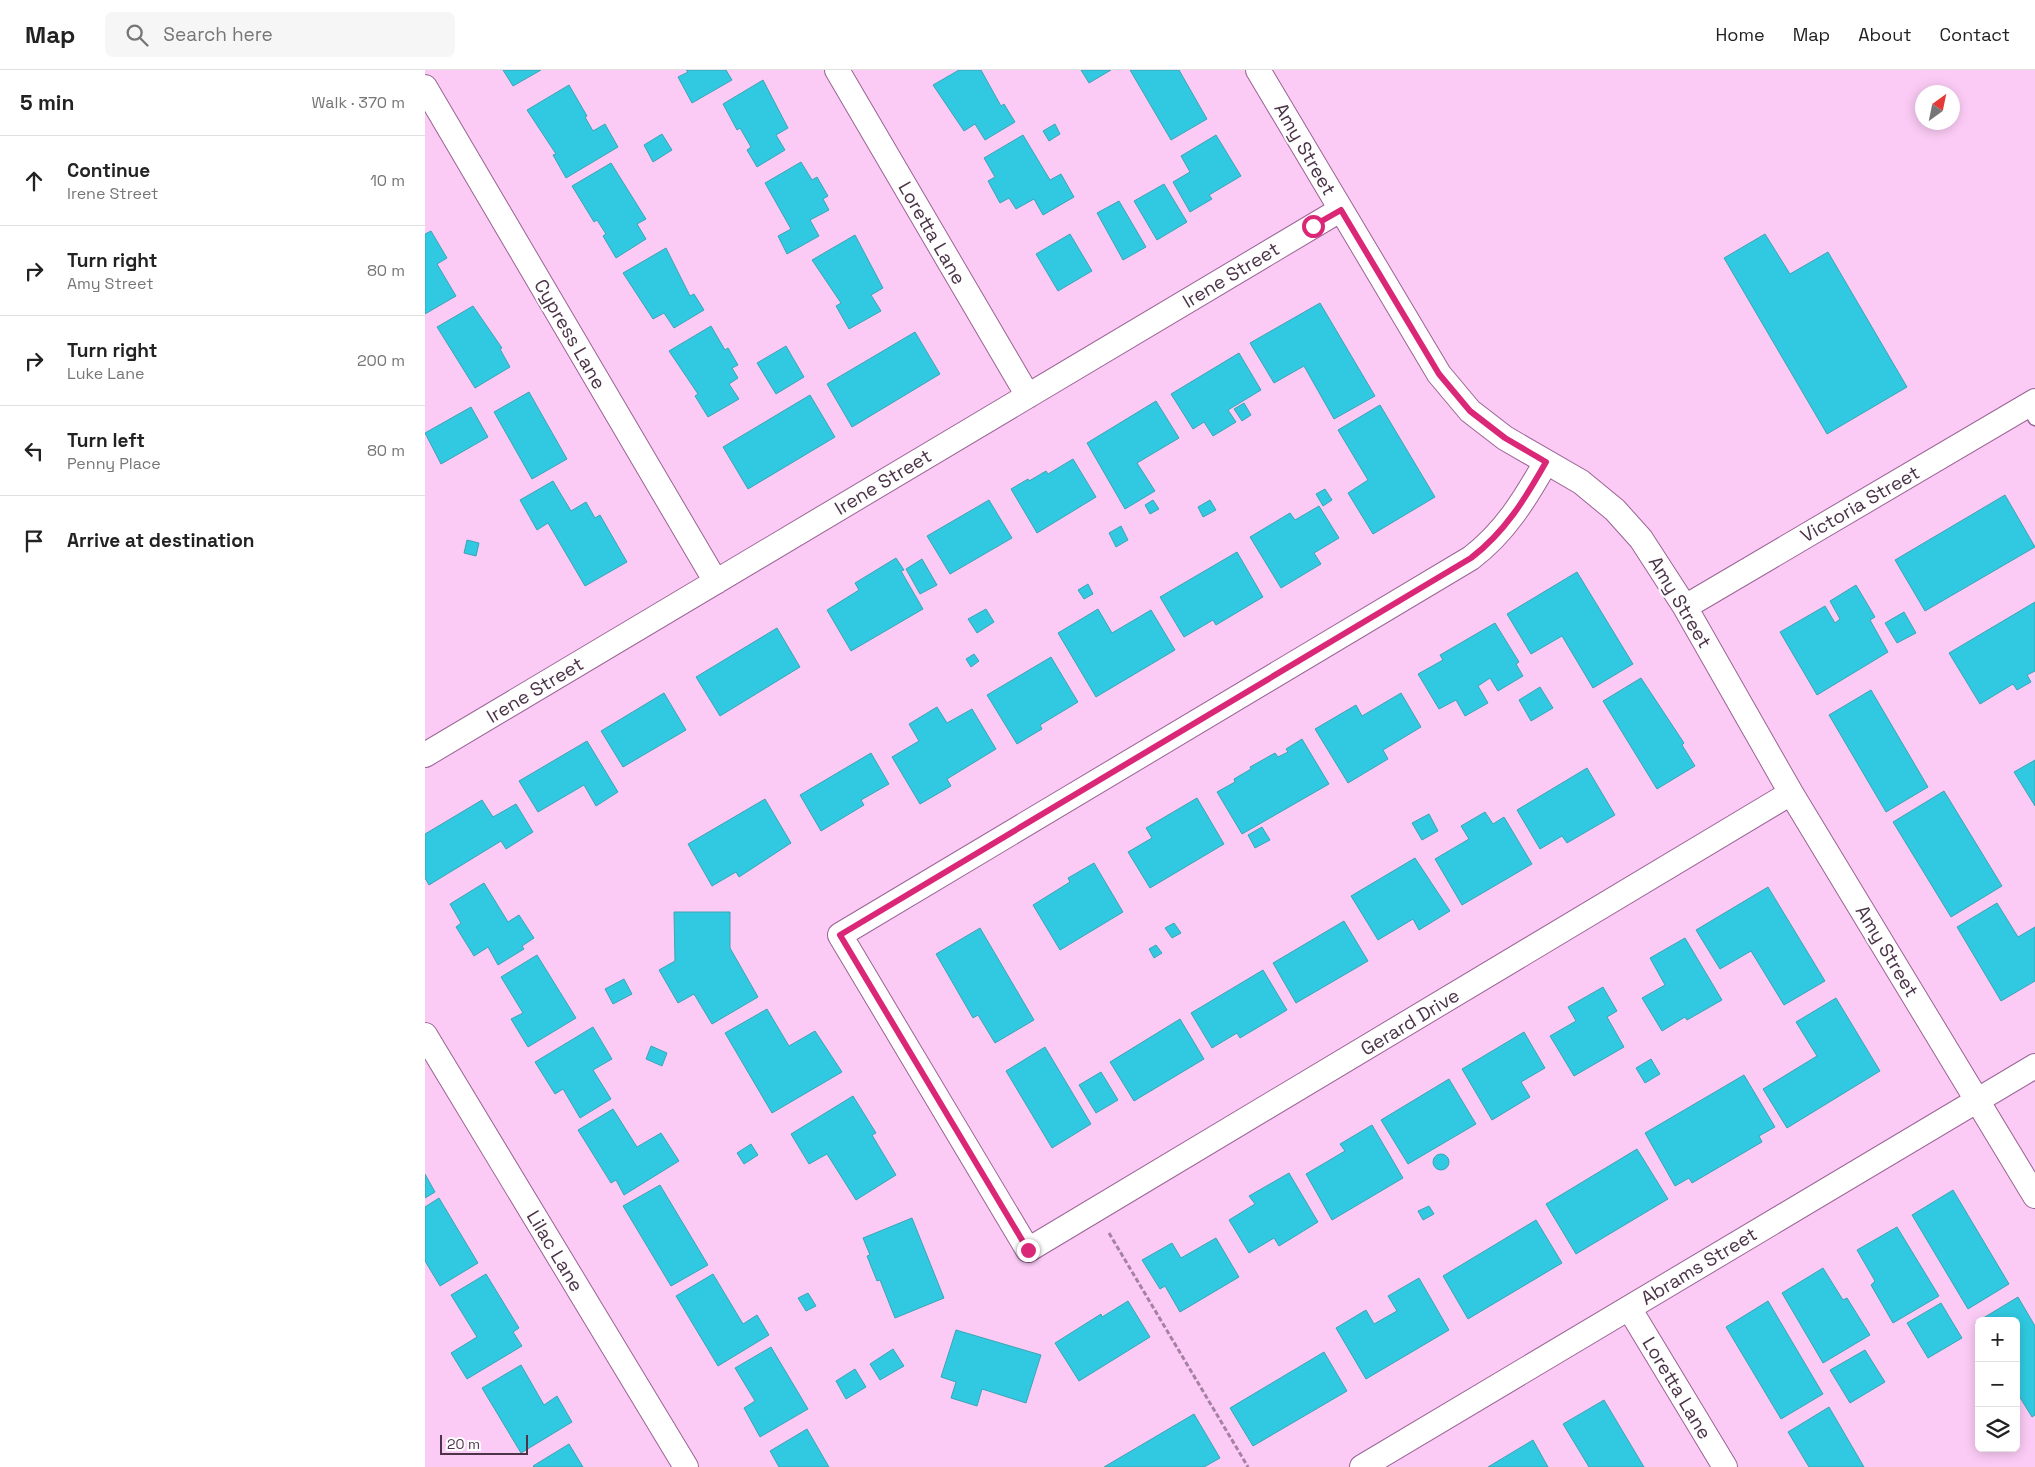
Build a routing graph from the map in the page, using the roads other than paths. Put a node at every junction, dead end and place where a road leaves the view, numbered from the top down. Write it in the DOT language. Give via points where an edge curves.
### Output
graph roads {
  1 [pos="837,70"];
  2 [pos="1259,70"];
  3 [pos="425,87"];
  4 [pos="1341,210"];
  5 [pos="1028,396"];
  6 [pos="2032,408"];
  7 [pos="1546,462"];
  8 [pos="716,582"];
  9 [pos="1685,607"];
  10 [pos="425,755"];
  11 [pos="1791,793"];
  12 [pos="425,1035"];
  13 [pos="2035,1066"];
  14 [pos="1977,1100"];
  15 [pos="2035,1196"];
  16 [pos="1629,1308"];
  17 [pos="686,1467"];
  18 [pos="1363,1467"];
  19 [pos="1725,1467"];
  1 -- 5 [label="street, Loretta Lane"];
  2 -- 4 [label="street, Amy Street"];
  3 -- 8 [label="street, Cypress Lane"];
  4 -- 5 [label="street, Irene Street"];
  4 -- 7 [label="street, Amy Street" via="1439,374 1470,411 1505,438"];
  5 -- 8 [label="street, Irene Street"];
  6 -- 9 [label="street, Victoria Street"];
  7 -- 9 [label="street, Amy Street" via="1581,482 1615,510 1641,539"];
  7 -- 11 [label="street, Gerard Drive" via="1508,522 1491,543 1471,558 840,935 1028,1250"];
  8 -- 10 [label="street, Irene Street"];
  9 -- 11 [label="street, Amy Street"];
  11 -- 14 [label="street, Amy Street"];
  12 -- 17 [label="street, Lilac Lane"];
  13 -- 14 [label="street, Abrams Street"];
  14 -- 15 [label="street, Amy Street"];
  14 -- 16 [label="street, Abrams Street"];
  16 -- 18 [label="street, Abrams Street"];
  16 -- 19 [label="street, Loretta Lane"];
}
